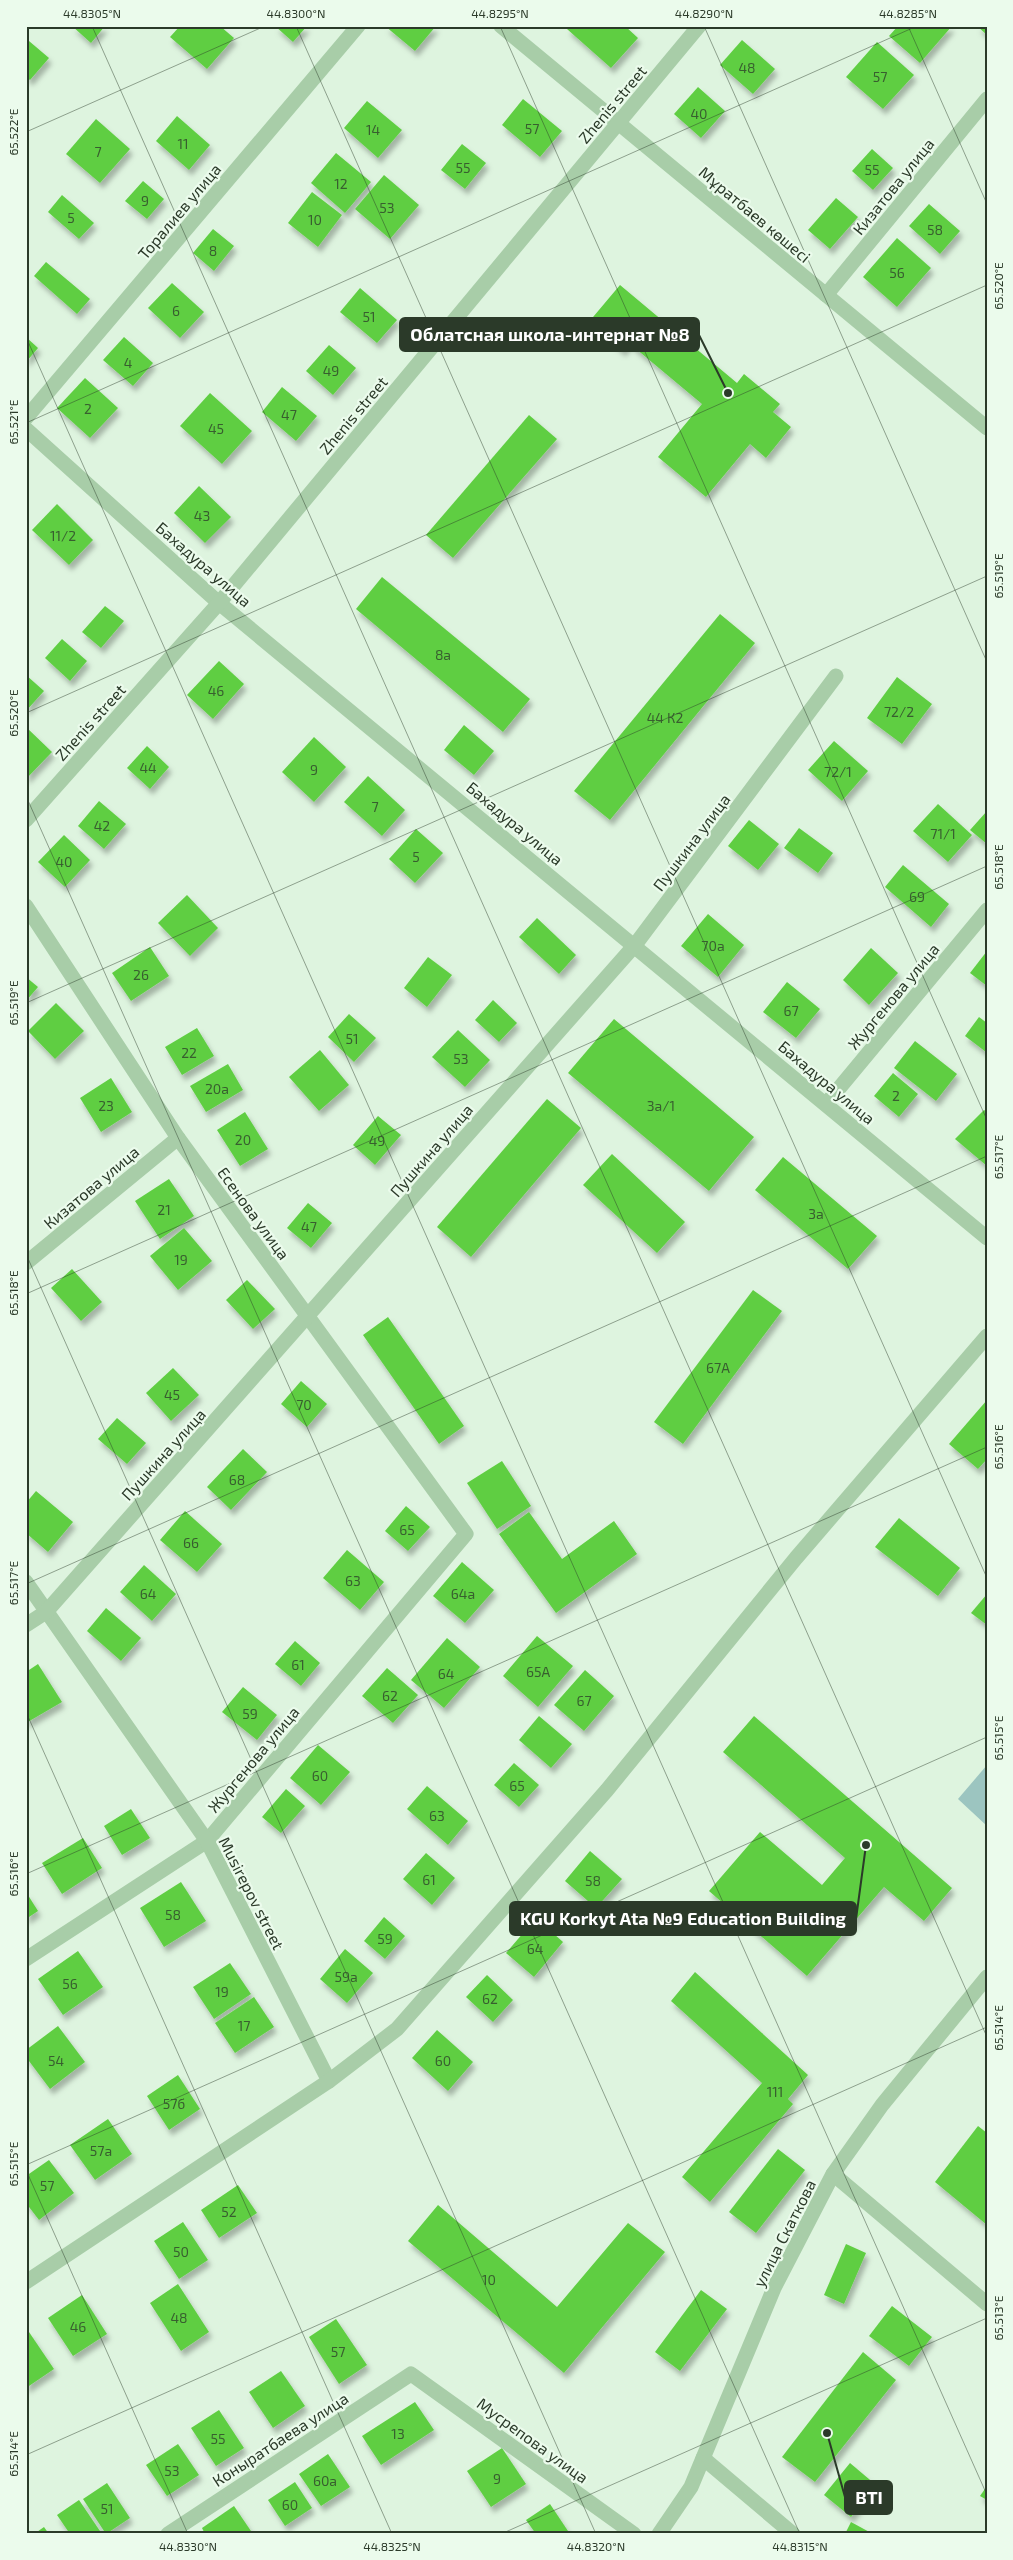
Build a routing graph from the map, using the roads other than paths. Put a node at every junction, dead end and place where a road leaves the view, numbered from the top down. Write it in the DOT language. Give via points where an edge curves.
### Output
graph roads {
  1 [pos="358,26"];
  2 [pos="501,26"];
  3 [pos="699,26"];
  4 [pos="987,99"];
  5 [pos="618,123"];
  6 [pos="826,295"];
  7 [pos="26,418"];
  8 [pos="987,428"];
  9 [pos="26,429"];
  10 [pos="219,603"];
  11 [pos="836,676"];
  12 [pos="26,820"];
  13 [pos="26,906"];
  14 [pos="987,910"];
  15 [pos="635,945"];
  16 [pos="826,1104"];
  17 [pos="178,1138"];
  18 [pos="987,1238"];
  19 [pos="26,1263"];
  20 [pos="308,1316"];
  21 [pos="987,1336"];
  22 [pos="466,1534"];
  23 [pos="26,1582"];
  24 [pos="46,1612"];
  25 [pos="26,1625"];
  26 [pos="207,1841"];
  27 [pos="26,1959"];
  28 [pos="987,1977"];
  29 [pos="329,2081"];
  30 [pos="833,2174"];
  31 [pos="26,2282"];
  32 [pos="987,2304"];
  33 [pos="411,2374"];
  34 [pos="703,2458"];
  35 [pos="168,2534"];
  36 [pos="634,2534"];
  37 [pos="659,2534"];
  38 [pos="792,2534"];
  1 -- 7 [label="street, Торалиев улица"];
  2 -- 5 [label="street, Мұратбаев көшесі"];
  3 -- 5 [label="street, Zhenis street"];
  4 -- 6 [label="street, Кизатова улица"];
  5 -- 6 [label="street, Мұратбаев көшесі"];
  5 -- 10 [label="street, Zhenis street"];
  6 -- 8 [label="street, Мұратбаев көшесі"];
  9 -- 10 [label="street, Бахадура улица"];
  10 -- 12 [label="street, Zhenis street"];
  10 -- 15 [label="street, Бахадура улица"];
  11 -- 15 [label="street, Пушкина улица"];
  13 -- 17 [label="street, Есенова улица"];
  14 -- 16 [label="street, Жургенова улица"];
  15 -- 16 [label="street, Бахадура улица"];
  15 -- 20 [label="street, Пушкина улица"];
  16 -- 18 [label="street, Бахадура улица"];
  17 -- 19 [label="street, Кизатова улица"];
  17 -- 20 [label="street, Есенова улица"];
  20 -- 22 [label="street, Есенова улица"];
  20 -- 24 [label="street, Пушкина улица"];
  21 -- 29 [label="street" via="796,1558 607,1790 397,2029"];
  22 -- 26 [label="street, Жургенова улица"];
  23 -- 24 [label="street, Musirepov street"];
  24 -- 25 [label="street, Пушкина улица"];
  24 -- 26 [label="street, Musirepov street"];
  26 -- 27 [label="street, Жургенова улица"];
  26 -- 29 [label="street, Musirepov street"];
  28 -- 30 [label="street, улица Скаткова" via="882,2105"];
  29 -- 31 [label="street"];
  30 -- 32 [label="street"];
  30 -- 34 [label="street, улица Скаткова" via="774,2288"];
  33 -- 35 [label="street, Коныратбаева улица"];
  33 -- 36 [label="street, Мусрепова улица"];
  34 -- 37 [label="street, улица Скаткова" via="691,2487"];
  34 -- 38 [label="street"];
}
